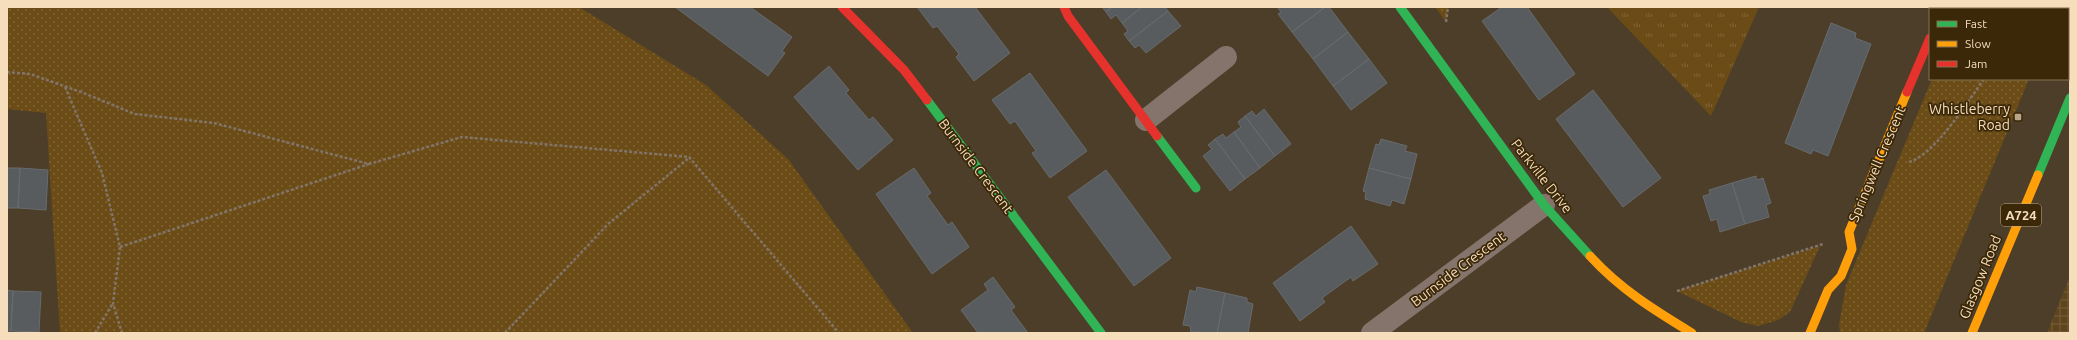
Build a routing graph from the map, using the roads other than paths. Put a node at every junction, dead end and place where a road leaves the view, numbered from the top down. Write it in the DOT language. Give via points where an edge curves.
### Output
graph roads {
  1 [pos="842,7"];
  2 [pos="1064,7"];
  3 [pos="1400,7"];
  4 [pos="1929,40"];
  5 [pos="1226,57"];
  6 [pos="2070,98"];
  7 [pos="1146,120"];
  8 [pos="1196,188"];
  9 [pos="1544,205"];
  10 [pos="1100,333"];
  11 [pos="1372,333"];
  12 [pos="1692,333"];
  13 [pos="1810,333"];
  14 [pos="1972,333"];
  1 -- 10 [label="street, Burnside Crescent" via="904,70"];
  2 -- 7 [label="street" via="1068,16"];
  3 -- 9 [label="street, Parkville Drive"];
  4 -- 13 [label="street, Springwell Crescent" via="1849,232 1852,249 1841,276 1828,290"];
  5 -- 7 [label="street"];
  6 -- 14 [label="street, Glasgow Road / A724"];
  7 -- 8 [label="street"];
  9 -- 11 [label="street, Burnside Crescent"];
  9 -- 12 [label="street, Parkville Drive" via="1603,270 1641,302"];
}
